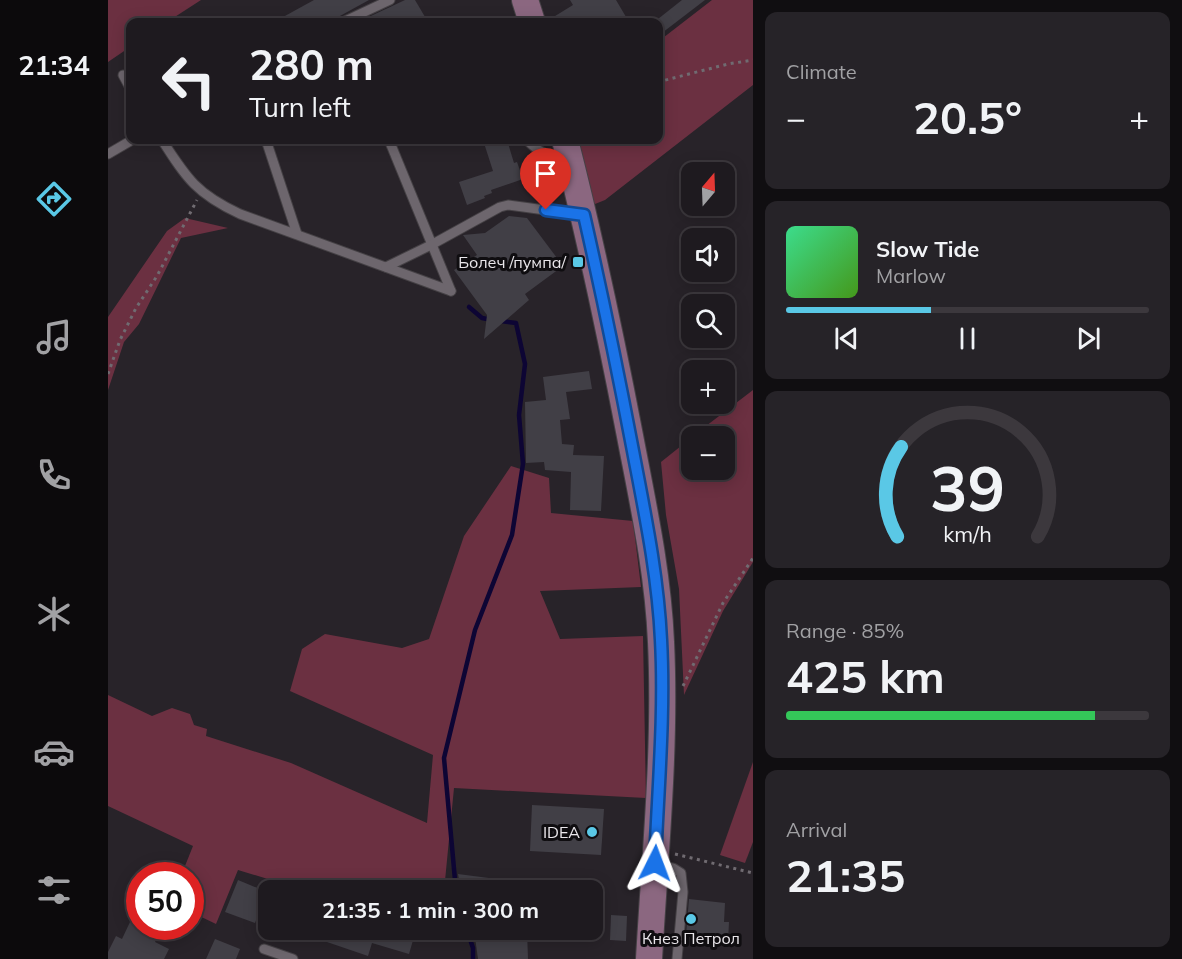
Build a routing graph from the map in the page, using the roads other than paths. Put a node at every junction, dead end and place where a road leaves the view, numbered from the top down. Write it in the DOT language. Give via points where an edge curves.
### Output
graph roads {
  1 [pos="390,0"];
  2 [pos="525,0"];
  3 [pos="352,18"];
  4 [pos="531,18"];
  5 [pos="123,75"];
  6 [pos="126,81"];
  7 [pos="126,144"];
  8 [pos="165,144"];
  9 [pos="267,144"];
  10 [pos="391,144"];
  11 [pos="531,144"];
  12 [pos="567,149"];
  13 [pos="108,154"];
  14 [pos="584,215"];
  15 [pos="297,234"];
  16 [pos="431,245"];
  17 [pos="386,267"];
  18 [pos="655,856"];
  19 [pos="264,949"];
  20 [pos="293,959"];
  21 [pos="649,959"];
  22 [pos="677,959"];
  1 -- 3 [label="lane"];
  2 -- 4 [label="main road"];
  5 -- 6 [label="lane"];
  7 -- 13 [label="lane"];
  8 -- 15 [label="lane" via="202,193 240,214"];
  9 -- 15 [label="lane"];
  10 -- 16 [label="lane"];
  11 -- 12 [label="lane" via="549,156"];
  12 -- 14 [label="main road"];
  14 -- 16 [label="lane" via="500,207"];
  14 -- 18 [label="main road" via="652,551 661,642 661,757"];
  15 -- 17 [label="lane"];
  16 -- 17 [label="lane"];
  16 -- 17 [label="lane" via="452,291"];
  18 -- 21 [label="main road"];
  18 -- 22 [label="lane" via="681,873"];
  19 -- 20 [label="lane"];
}
